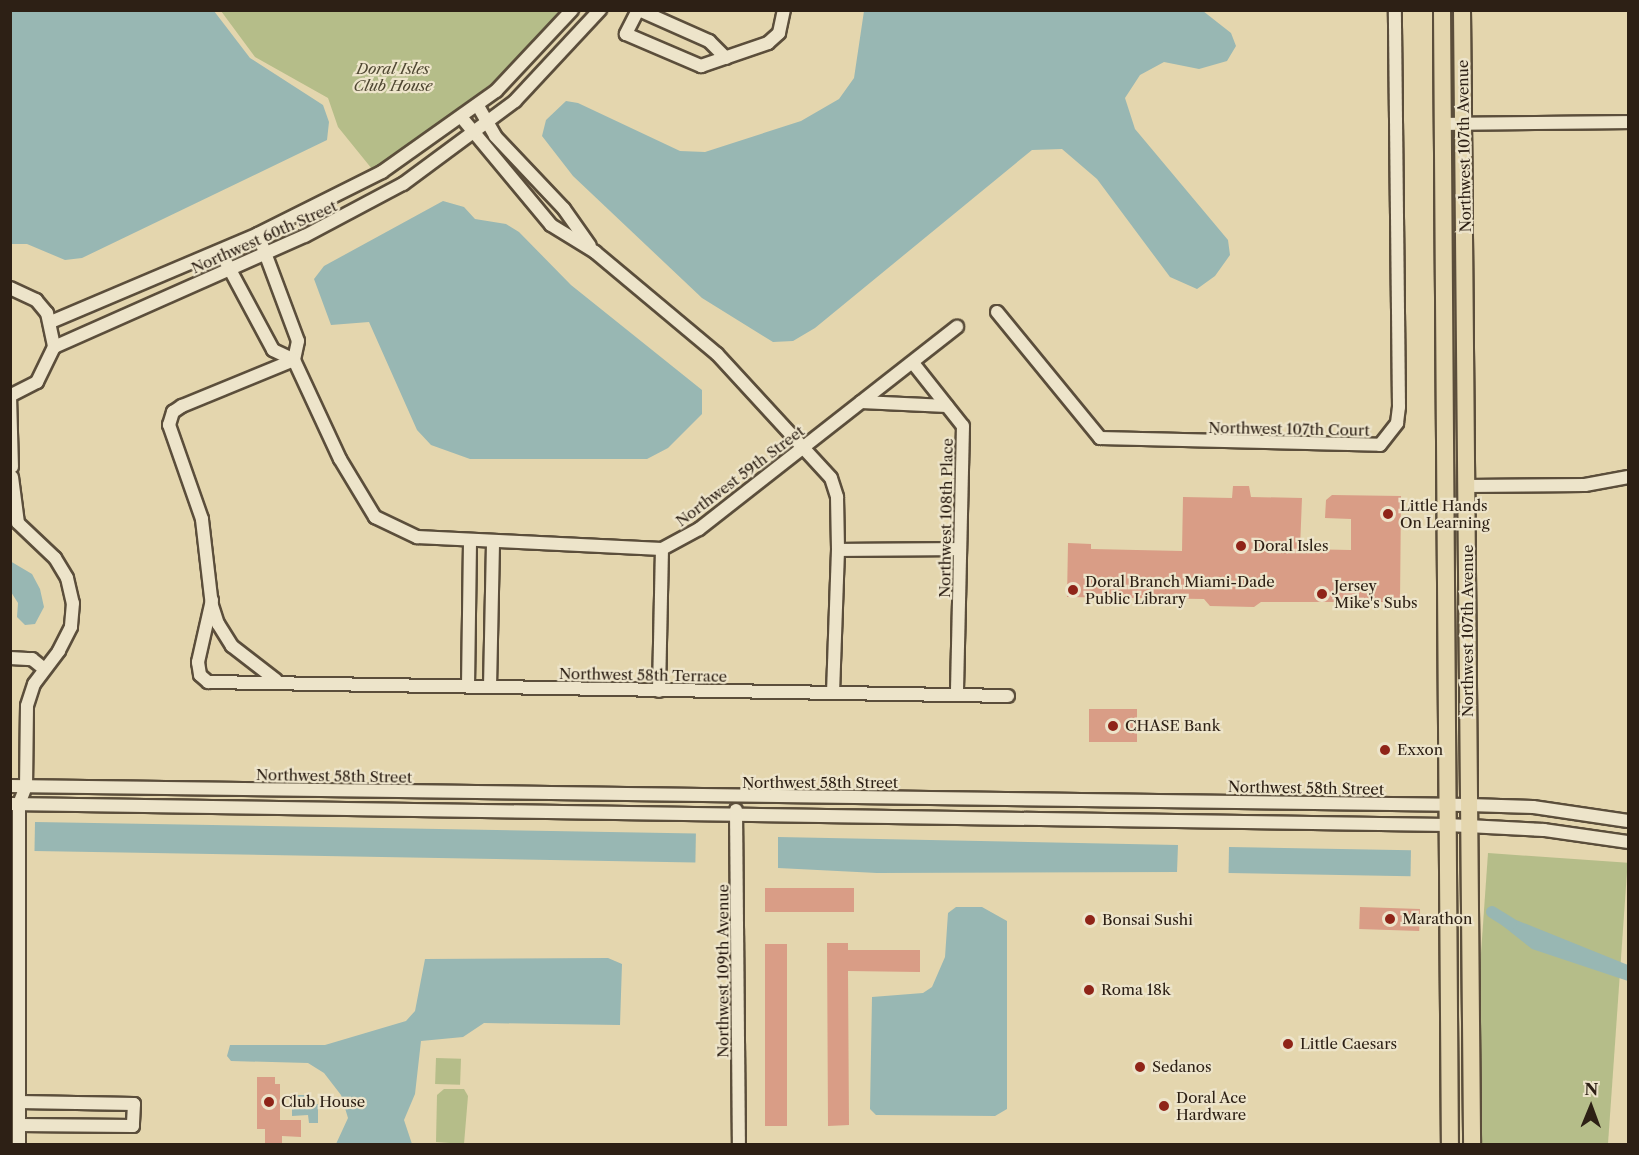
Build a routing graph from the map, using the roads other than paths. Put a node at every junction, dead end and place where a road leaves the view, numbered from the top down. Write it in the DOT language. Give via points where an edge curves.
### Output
graph roads {
  1 [pos="572,10"];
  2 [pos="600,10"];
  3 [pos="638,10"];
  4 [pos="784,10"];
  5 [pos="1395,10"];
  6 [pos="1442,10"];
  7 [pos="1462,10"];
  8 [pos="726,58"];
  9 [pos="478,106"];
  10 [pos="462,118"];
  11 [pos="1629,122"];
  12 [pos="488,124"];
  13 [pos="1443,124"];
  14 [pos="1463,124"];
  15 [pos="475,134"];
  16 [pos="258,234"];
  17 [pos="220,251"];
  18 [pos="595,252"];
  19 [pos="267,253"];
  20 [pos="228,270"];
  21 [pos="10,288"];
  22 [pos="996,312"];
  23 [pos="51,322"];
  24 [pos="957,327"];
  25 [pos="54,347"];
  26 [pos="294,360"];
  27 [pos="913,363"];
  28 [pos="10,396"];
  29 [pos="861,402"];
  30 [pos="947,406"];
  31 [pos="12,443"];
  32 [pos="804,445"];
  33 [pos="1629,477"];
  34 [pos="1466,486"];
  35 [pos="10,524"];
  36 [pos="34,540"];
  37 [pos="470,543"];
  38 [pos="493,544"];
  39 [pos="662,549"];
  40 [pos="960,549"];
  41 [pos="838,550"];
  42 [pos="212,600"];
  43 [pos="10,658"];
  44 [pos="43,668"];
  45 [pos="277,681"];
  46 [pos="468,686"];
  47 [pos="490,687"];
  48 [pos="658,691"];
  49 [pos="833,691"];
  50 [pos="957,691"];
  51 [pos="1008,696"];
  52 [pos="10,786"];
  53 [pos="26,786"];
  54 [pos="736,798"];
  55 [pos="13,801"];
  56 [pos="1448,805"];
  57 [pos="1469,805"];
  58 [pos="736,816"];
  59 [pos="1629,821"];
  60 [pos="1448,825"];
  61 [pos="1469,826"];
  62 [pos="1629,842"];
  63 [pos="15,1025"];
  64 [pos="19,1102"];
  65 [pos="19,1125"];
  66 [pos="19,1144"];
  67 [pos="739,1144"];
  68 [pos="1450,1144"];
  69 [pos="1472,1144"];
  1 -- 9 [label="street, Northwest 60th Street" via="532,57"];
  2 -- 12 [label="street, Northwest 60th Street" via="554,64"];
  3 -- 8 [label="street" via="709,41"];
  3 -- 8 [label="street" via="626,34 695,64"];
  4 -- 8 [label="street" via="774,39"];
  5 -- 22 [label="street, Northwest 107th Court" via="1399,407 1397,423 1380,445 1100,438"];
  6 -- 13 [label="main road, Northwest 107th Avenue"];
  7 -- 14 [label="main road, Northwest 107th Avenue"];
  9 -- 10 [label="street, Northwest 60th Street"];
  9 -- 12 [label="street"];
  10 -- 15 [label="street"];
  10 -- 16 [label="street, Northwest 60th Street" via="362,183"];
  11 -- 14 [label="street"];
  12 -- 15 [label="street, Northwest 60th Street"];
  12 -- 18 [label="street" via="564,209"];
  13 -- 14 [label="street"];
  13 -- 56 [label="main road, Northwest 107th Avenue"];
  14 -- 34 [label="main road, Northwest 107th Avenue"];
  15 -- 18 [label="street" via="551,225"];
  15 -- 19 [label="street, Northwest 60th Street" via="367,205"];
  16 -- 17 [label="street, Northwest 60th Street"];
  16 -- 19 [label="street"];
  17 -- 20 [label="street"];
  17 -- 23 [label="street, Northwest 60th Street"];
  18 -- 32 [label="street" via="717,354"];
  19 -- 20 [label="street, Northwest 60th Street"];
  19 -- 26 [label="street" via="298,341"];
  20 -- 25 [label="street, Northwest 60th Street"];
  20 -- 26 [label="street" via="273,350"];
  21 -- 23 [label="street" via="36,300"];
  23 -- 25 [label="street"];
  24 -- 27 [label="street, Northwest 59th Street"];
  25 -- 28 [label="street" via="37,382"];
  26 -- 37 [label="street" via="340,459 375,517 417,537"];
  26 -- 42 [label="street" via="173,412 169,425 202,519"];
  27 -- 29 [label="street, Northwest 59th Street"];
  27 -- 30 [label="street, Northwest 108th Place"];
  28 -- 31 [label="street"];
  29 -- 30 [label="street"];
  29 -- 32 [label="street, Northwest 59th Street"];
  30 -- 40 [label="street, Northwest 108th Place" via="963,426"];
  31 -- 36 [label="street" via="18,523"];
  32 -- 39 [label="street, Northwest 59th Street" via="699,529"];
  32 -- 41 [label="street" via="831,478 837,497"];
  33 -- 34 [label="street" via="1585,485"];
  34 -- 57 [label="main road, Northwest 107th Avenue"];
  35 -- 36 [label="street"];
  36 -- 44 [label="street" via="55,558 67,578 73,603 71,627 59,651"];
  37 -- 38 [label="street"];
  37 -- 46 [label="street"];
  38 -- 39 [label="street"];
  38 -- 47 [label="street"];
  39 -- 48 [label="street"];
  40 -- 41 [label="street"];
  40 -- 50 [label="street, Northwest 108th Place"];
  41 -- 49 [label="street"];
  42 -- 45 [label="street" via="231,646"];
  42 -- 45 [label="street, Northwest 58th Terrace" via="198,662 200,675 208,682"];
  43 -- 44 [label="street" via="32,659"];
  44 -- 53 [label="street" via="27,706"];
  45 -- 46 [label="street, Northwest 58th Terrace"];
  46 -- 47 [label="street, Northwest 58th Terrace"];
  47 -- 48 [label="street, Northwest 58th Terrace"];
  48 -- 49 [label="street, Northwest 58th Terrace"];
  49 -- 50 [label="street, Northwest 58th Terrace"];
  50 -- 51 [label="street, Northwest 58th Terrace"];
  52 -- 53 [label="street, Northwest 58th Street"];
  53 -- 54 [label="street, Northwest 58th Street"];
  53 -- 55 [label="street"];
  54 -- 56 [label="street, Northwest 58th Street"];
  54 -- 58 [label="street, Northwest 109th Avenue"];
  55 -- 58 [label="street"];
  55 -- 63 [label="street"];
  56 -- 57 [label="street, Northwest 58th Street"];
  56 -- 60 [label="main road, Northwest 107th Avenue"];
  57 -- 59 [label="street, Northwest 58th Street" via="1533,807"];
  57 -- 61 [label="main road, Northwest 107th Avenue"];
  58 -- 60 [label="street"];
  58 -- 67 [label="street, Northwest 109th Avenue"];
  60 -- 61 [label="street"];
  60 -- 68 [label="main road, Northwest 107th Avenue"];
  61 -- 62 [label="street" via="1544,830"];
  61 -- 69 [label="main road, Northwest 107th Avenue"];
  63 -- 64 [label="street"];
  64 -- 65 [label="street"];
  64 -- 65 [label="street" via="134,1104 133,1126"];
  65 -- 66 [label="street"];
}
